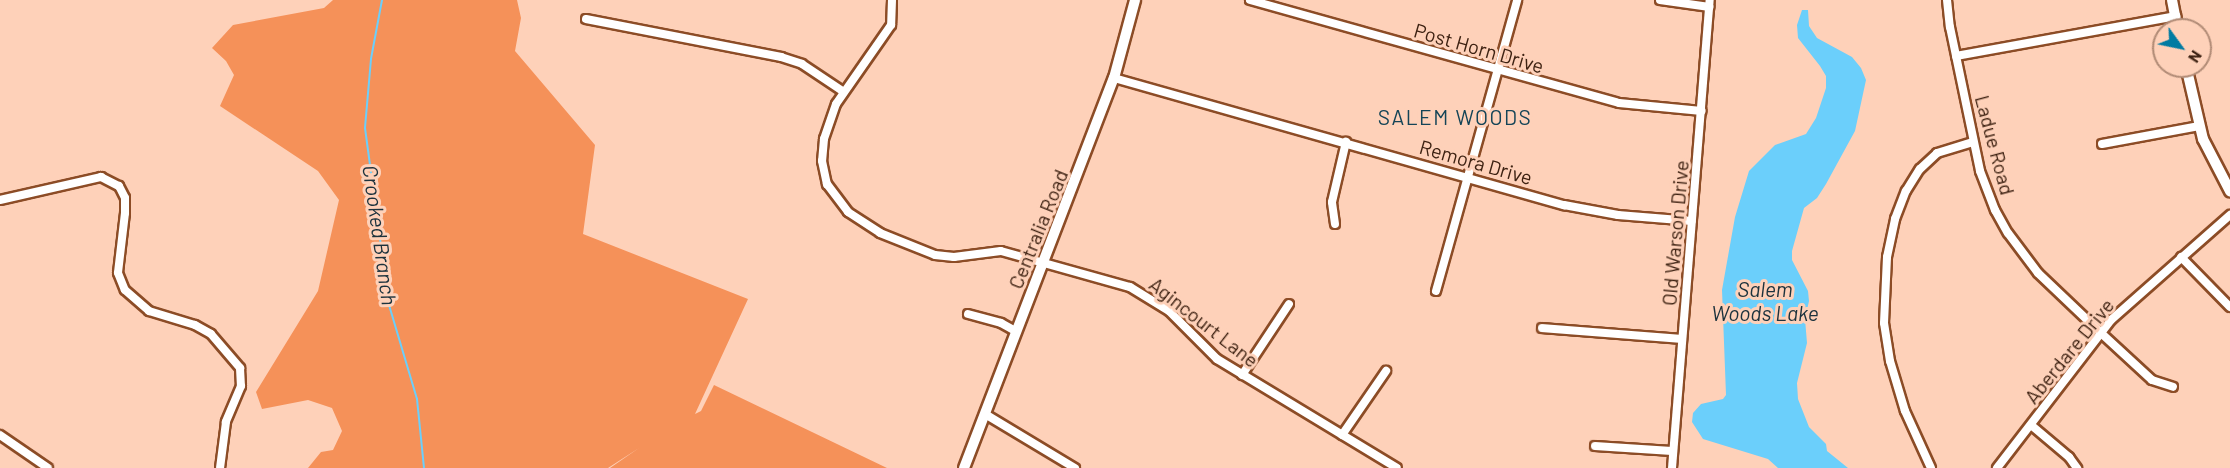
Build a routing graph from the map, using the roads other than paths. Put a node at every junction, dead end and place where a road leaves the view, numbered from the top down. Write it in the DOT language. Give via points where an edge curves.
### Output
graph roads {
  1 [pos="892,0"];
  2 [pos="1135,0"];
  3 [pos="1250,0"];
  4 [pos="1518,0"];
  5 [pos="1660,0"];
  6 [pos="1947,0"];
  7 [pos="2172,0"];
  8 [pos="1710,3"];
  9 [pos="2176,16"];
  10 [pos="586,19"];
  11 [pos="1956,56"];
  12 [pos="1496,70"];
  13 [pos="1114,78"];
  14 [pos="2189,78"];
  15 [pos="844,92"];
  16 [pos="1702,111"];
  17 [pos="2199,126"];
  18 [pos="1346,142"];
  19 [pos="1974,142"];
  20 [pos="2102,144"];
  21 [pos="1466,176"];
  22 [pos="2230,191"];
  23 [pos="0,200"];
  24 [pos="2230,215"];
  25 [pos="1692,220"];
  26 [pos="1335,224"];
  27 [pos="2181,257"];
  28 [pos="1043,264"];
  29 [pos="1436,291"];
  30 [pos="1288,304"];
  31 [pos="2230,307"];
  32 [pos="968,314"];
  33 [pos="1542,328"];
  34 [pos="1017,332"];
  35 [pos="2101,333"];
  36 [pos="1682,339"];
  37 [pos="1386,371"];
  38 [pos="1242,375"];
  39 [pos="2173,387"];
  40 [pos="985,414"];
  41 [pos="2031,425"];
  42 [pos="0,435"];
  43 [pos="1342,435"];
  44 [pos="1595,446"];
  45 [pos="1672,451"];
  46 [pos="48,468"];
  47 [pos="220,468"];
  48 [pos="964,468"];
  49 [pos="1076,468"];
  50 [pos="1397,468"];
  51 [pos="1672,468"];
  52 [pos="1931,468"];
  53 [pos="1997,468"];
  54 [pos="2078,468"];
  1 -- 15 [label="street, Agincourt Lane" via="892,18 886,35"];
  2 -- 13 [label="main road, Centralia Road"];
  3 -- 12 [label="street, Post Horn Drive"];
  4 -- 12 [label="street"];
  5 -- 8 [label="street"];
  6 -- 11 [label="street, Ladue Road"];
  7 -- 9 [label="main road"];
  8 -- 16 [label="street, Old Warson Drive"];
  9 -- 11 [label="street"];
  10 -- 15 [label="street" via="781,57 802,64"];
  11 -- 19 [label="street, Ladue Road"];
  12 -- 16 [label="street, Post Horn Drive" via="1619,103"];
  12 -- 21 [label="street"];
  13 -- 18 [label="street, Remora Drive"];
  13 -- 28 [label="main road, Centralia Road"];
  14 -- 17 [label="main road"];
  15 -- 28 [label="street, Agincourt Lane" via="829,119 822,160 827,184 848,212 880,233 935,255 954,257 1001,251"];
  16 -- 25 [label="street, Old Warson Drive"];
  17 -- 20 [label="street"];
  17 -- 22 [label="main road" via="2209,155"];
  18 -- 21 [label="street, Remora Drive"];
  18 -- 26 [label="street" via="1332,202"];
  19 -- 35 [label="street, Ladue Road" via="1987,190 2013,240 2040,275"];
  19 -- 52 [label="street" via="1937,153 1920,169 1895,219 1887,258 1884,323 1890,361 1905,411"];
  21 -- 25 [label="street, Remora Drive" via="1591,211"];
  21 -- 29 [label="street"];
  23 -- 47 [label="street" via="101,177 119,186 125,213 118,273 125,290 149,311 211,334 240,368 241,386 226,422"];
  24 -- 27 [label="street, Aberdare Drive"];
  25 -- 36 [label="street, Old Warson Drive"];
  27 -- 31 [label="street"];
  27 -- 35 [label="street, Aberdare Drive" via="2128,303"];
  28 -- 34 [label="main road, Centralia Road"];
  28 -- 38 [label="street, Agincourt Lane" via="1113,280 1143,293"];
  30 -- 38 [label="street"];
  32 -- 34 [label="street"];
  33 -- 36 [label="street"];
  34 -- 40 [label="main road, Centralia Road"];
  35 -- 39 [label="street, Ladue Road" via="2151,380"];
  35 -- 41 [label="street, Aberdare Drive"];
  36 -- 45 [label="street, Old Warson Drive"];
  37 -- 43 [label="street"];
  38 -- 43 [label="street, Agincourt Lane"];
  40 -- 48 [label="main road, Centralia Road"];
  40 -- 49 [label="street"];
  41 -- 53 [label="street, Aberdare Drive"];
  41 -- 54 [label="street"];
  42 -- 46 [label="street"];
  43 -- 50 [label="street, Agincourt Lane"];
  44 -- 45 [label="street"];
  45 -- 51 [label="street, Old Warson Drive"];
}
